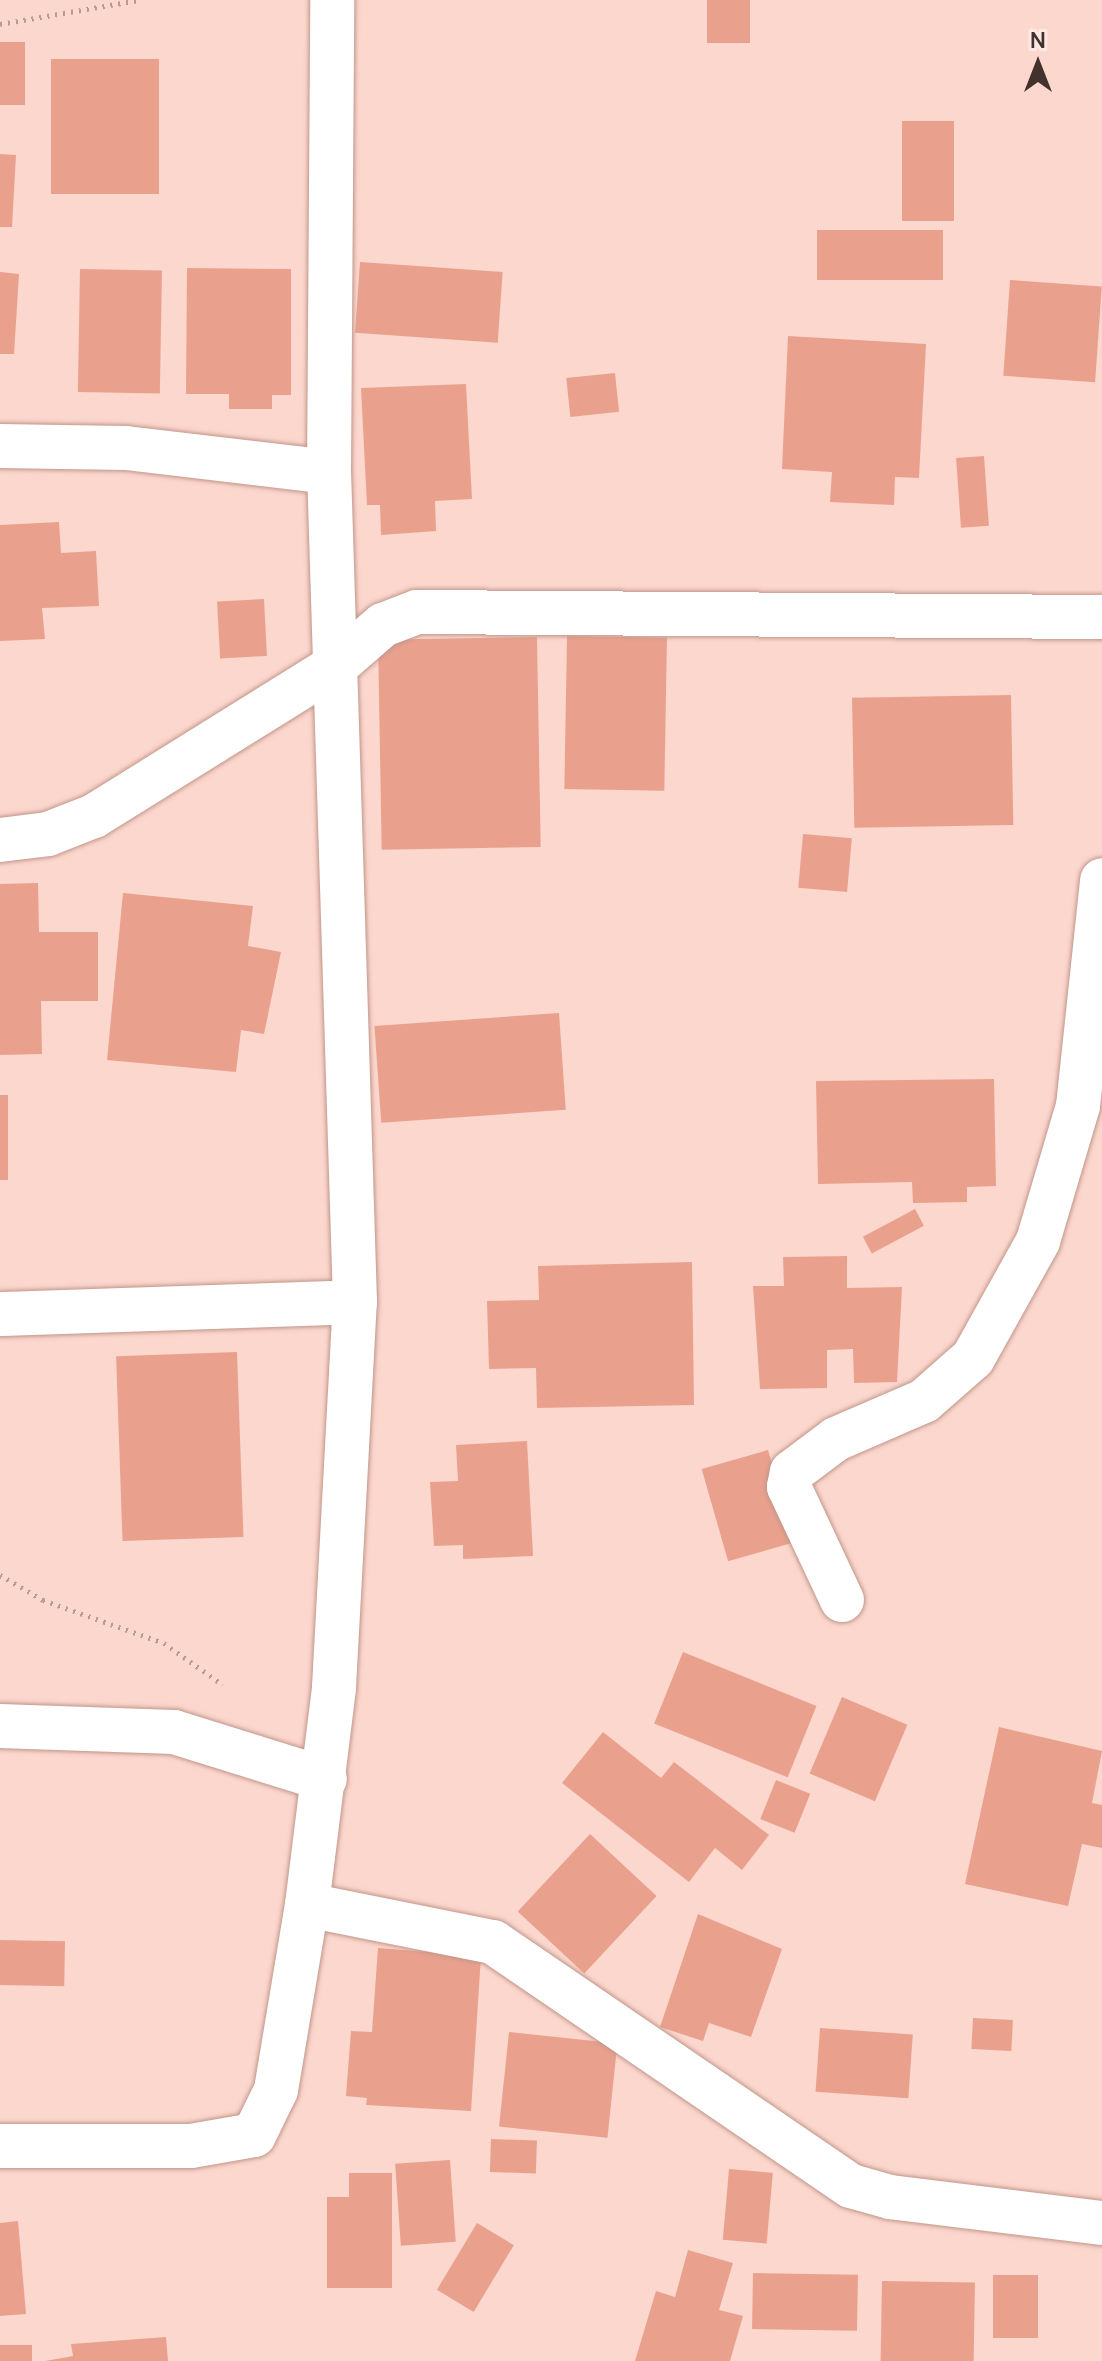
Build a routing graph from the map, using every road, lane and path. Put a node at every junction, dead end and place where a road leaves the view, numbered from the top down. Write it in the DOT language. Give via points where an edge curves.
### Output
graph roads {
  1 [pos="139,0"];
  2 [pos="332,0"];
  3 [pos="0,24"];
  4 [pos="0,446"];
  5 [pos="329,472"];
  6 [pos="1102,617"];
  7 [pos="338,664"];
  8 [pos="0,840"];
  9 [pos="1102,880"];
  10 [pos="355,1302"];
  11 [pos="0,1314"];
  12 [pos="0,1575"];
  13 [pos="842,1600"];
  14 [pos="232,1693"];
  15 [pos="0,1726"];
  16 [pos="325,1779"];
  17 [pos="307,1905"];
  18 [pos="0,2146"];
  19 [pos="1102,2223"];
  1 -- 3 [label="path"];
  2 -- 5 [label="street"];
  4 -- 5 [label="street" via="126,448"];
  5 -- 7 [label="street"];
  6 -- 7 [label="street" via="456,608 383,625"];
  7 -- 8 [label="street" via="94,816 48,834"];
  7 -- 10 [label="street"];
  9 -- 13 [label="street" via="1078,1106 1038,1241 973,1358 924,1401 836,1439 792,1472 789,1487"];
  10 -- 11 [label="street"];
  10 -- 16 [label="street"];
  12 -- 14 [label="path" via="43,1600 164,1643"];
  15 -- 16 [label="street" via="174,1732"];
  16 -- 17 [label="street"];
  17 -- 18 [label="street" via="276,2090 254,2135 191,2146"];
  17 -- 19 [label="street" via="493,1942 851,2186 890,2197"];
}
